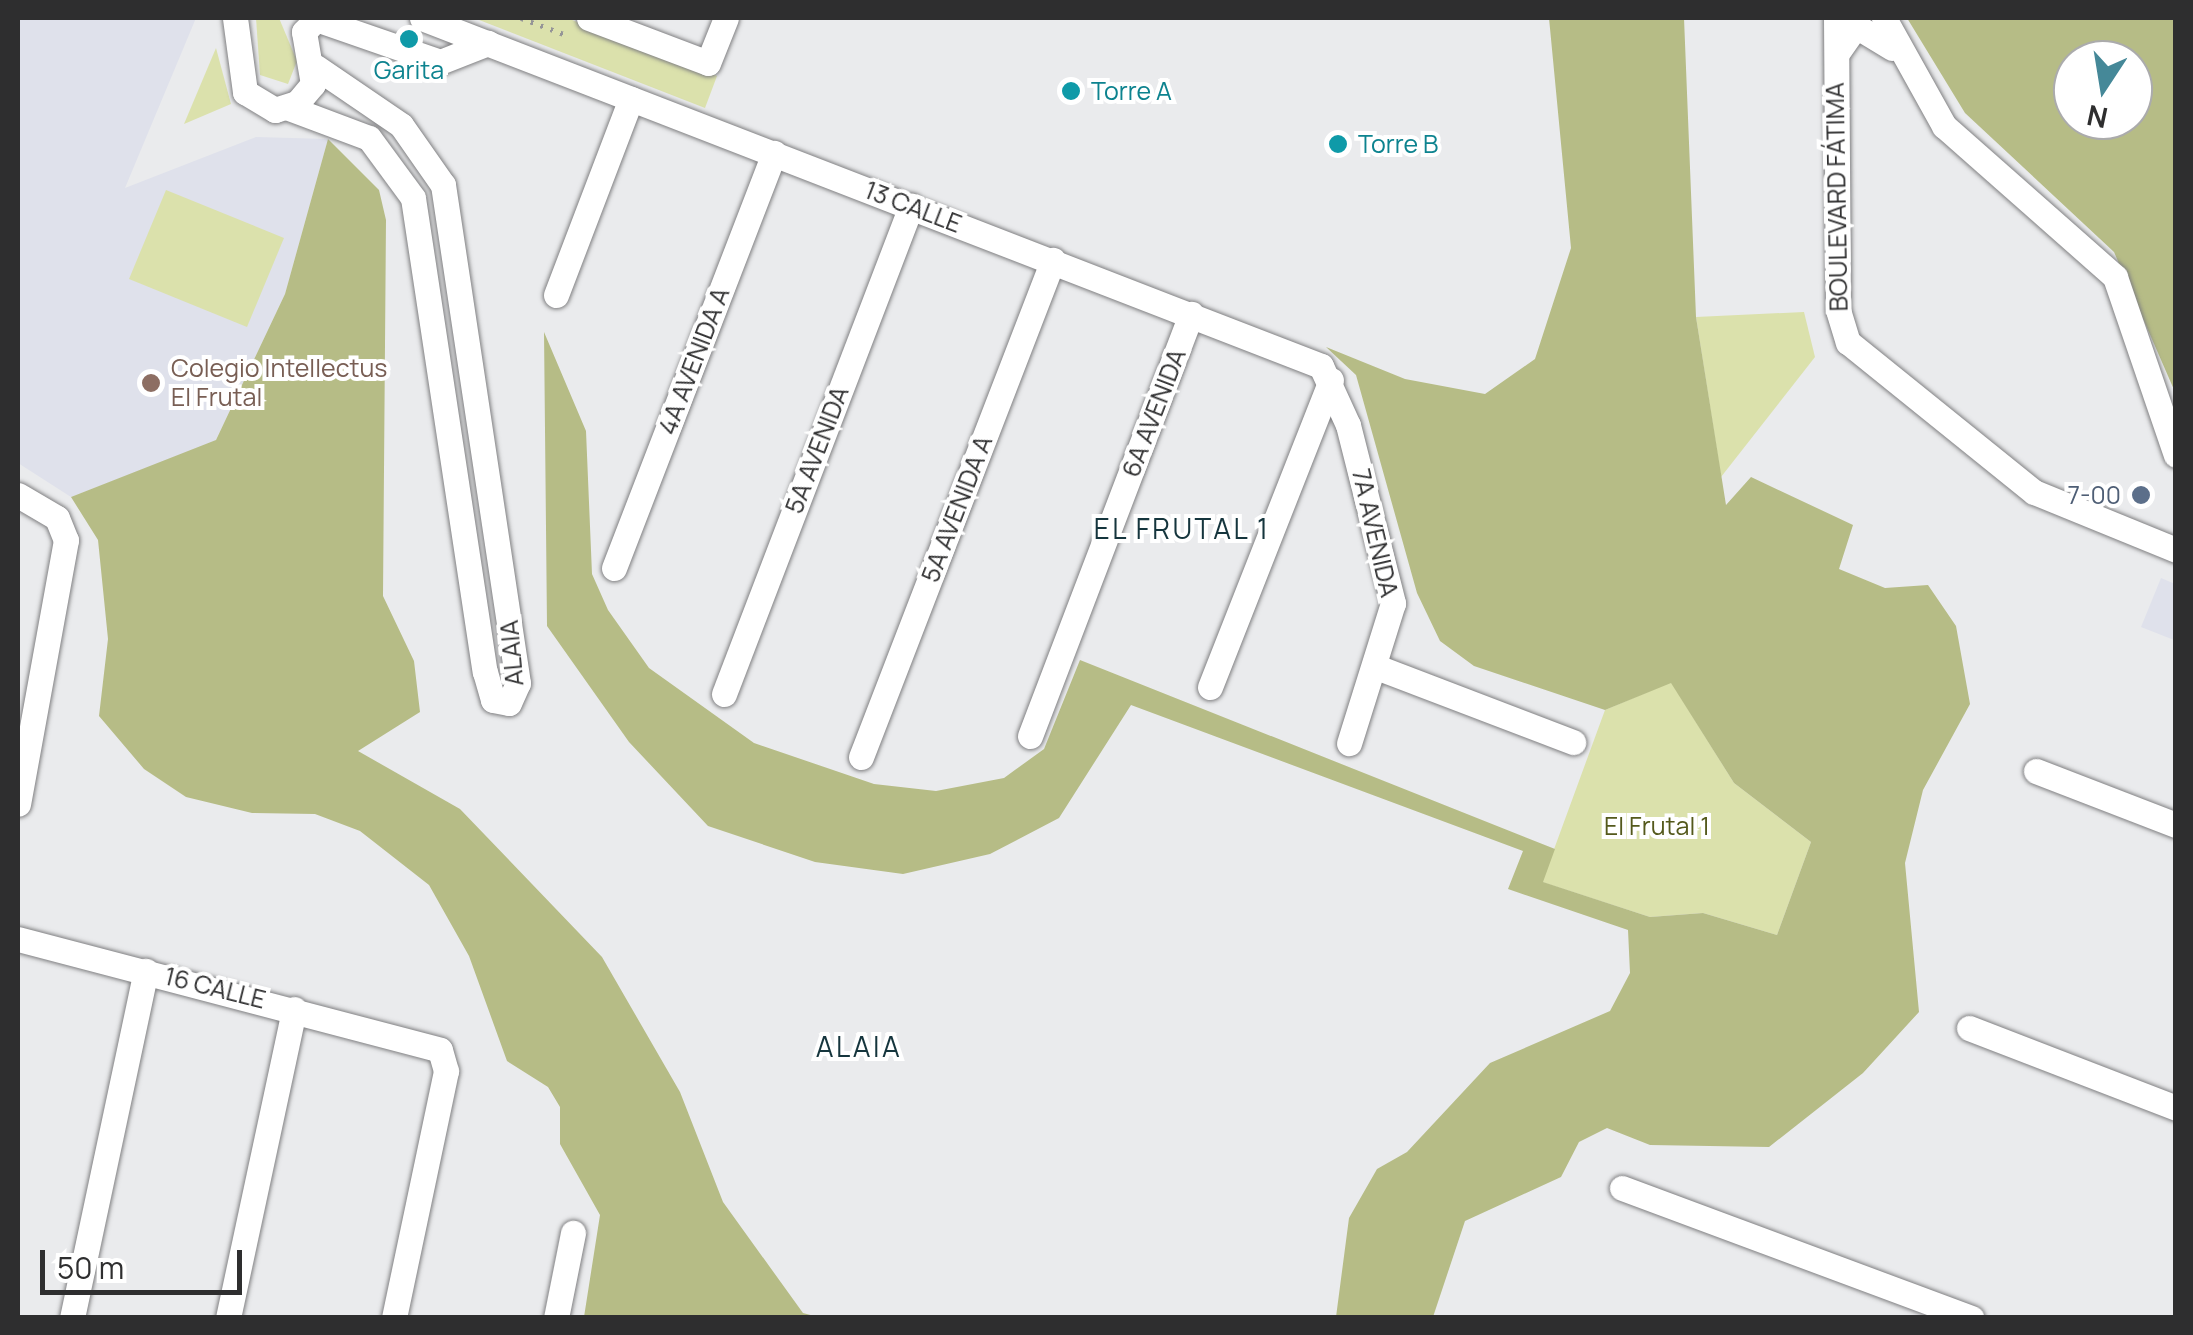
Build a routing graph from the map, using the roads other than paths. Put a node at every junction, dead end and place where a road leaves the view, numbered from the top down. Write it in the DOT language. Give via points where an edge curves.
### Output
graph roads {
  1 [pos="234,18"];
  2 [pos="422,18"];
  3 [pos="588,18"];
  4 [pos="726,18"];
  5 [pos="1836,18"];
  6 [pos="1884,18"];
  7 [pos="302,25"];
  8 [pos="488,43"];
  9 [pos="1836,58"];
  10 [pos="316,68"];
  11 [pos="1908,68"];
  12 [pos="632,98"];
  13 [pos="290,108"];
  14 [pos="774,153"];
  15 [pos="911,206"];
  16 [pos="1053,260"];
  17 [pos="556,295"];
  18 [pos="1191,314"];
  19 [pos="1331,380"];
  20 [pos="2176,455"];
  21 [pos="18,494"];
  22 [pos="2176,550"];
  23 [pos="614,568"];
  24 [pos="1379,668"];
  25 [pos="1210,687"];
  26 [pos="724,694"];
  27 [pos="1030,736"];
  28 [pos="1573,742"];
  29 [pos="1349,743"];
  30 [pos="862,757"];
  31 [pos="2036,771"];
  32 [pos="18,804"];
  33 [pos="2176,825"];
  34 [pos="18,939"];
  35 [pos="146,971"];
  36 [pos="294,1009"];
  37 [pos="1968,1028"];
  38 [pos="2176,1108"];
  39 [pos="1622,1188"];
  40 [pos="573,1232"];
  41 [pos="72,1318"];
  42 [pos="228,1318"];
  43 [pos="394,1318"];
  44 [pos="556,1318"];
  45 [pos="1972,1318"];
  1 -- 13 [label="street" via="245,92"];
  2 -- 8 [label="street, 13 CALLE"];
  3 -- 4 [label="street" via="708,63"];
  5 -- 9 [label="street, BOULEVARD FÁTIMA"];
  6 -- 11 [label="street"];
  7 -- 8 [label="street" via="332,20 440,62"];
  7 -- 10 [label="street"];
  8 -- 12 [label="street, 13 CALLE"];
  9 -- 11 [label="street" via="1844,33 1865,26"];
  9 -- 22 [label="street, BOULEVARD FÁTIMA" via="1838,310 1848,342 2034,492"];
  10 -- 13 [label="street"];
  10 -- 13 [label="street, ALAIA" via="419,145 451,211 518,683 509,702 493,700 484,672 413,198 370,138"];
  11 -- 20 [label="street" via="1964,148 2115,277"];
  12 -- 14 [label="street, 13 CALLE"];
  12 -- 17 [label="street"];
  14 -- 15 [label="street, 13 CALLE"];
  14 -- 23 [label="street, 4A AVENIDA A"];
  15 -- 16 [label="street, 13 CALLE"];
  15 -- 26 [label="street, 5A AVENIDA"];
  16 -- 18 [label="street, 13 CALLE"];
  16 -- 30 [label="street, 5A AVENIDA A"];
  18 -- 19 [label="street, 13 CALLE" via="1310,359"];
  18 -- 27 [label="street, 6A AVENIDA"];
  19 -- 24 [label="street, 7A AVENIDA" via="1392,591"];
  19 -- 25 [label="street"];
  21 -- 32 [label="street" via="56,518 66,540"];
  24 -- 28 [label="street"];
  24 -- 29 [label="street, 7A AVENIDA"];
  31 -- 33 [label="street"];
  34 -- 35 [label="street, 16 CALLE"];
  35 -- 36 [label="street, 16 CALLE"];
  35 -- 41 [label="street"];
  36 -- 42 [label="street"];
  36 -- 43 [label="street, 16 CALLE" via="440,1050 446,1071"];
  37 -- 38 [label="street"];
  39 -- 45 [label="street"];
  40 -- 44 [label="street"];
}
